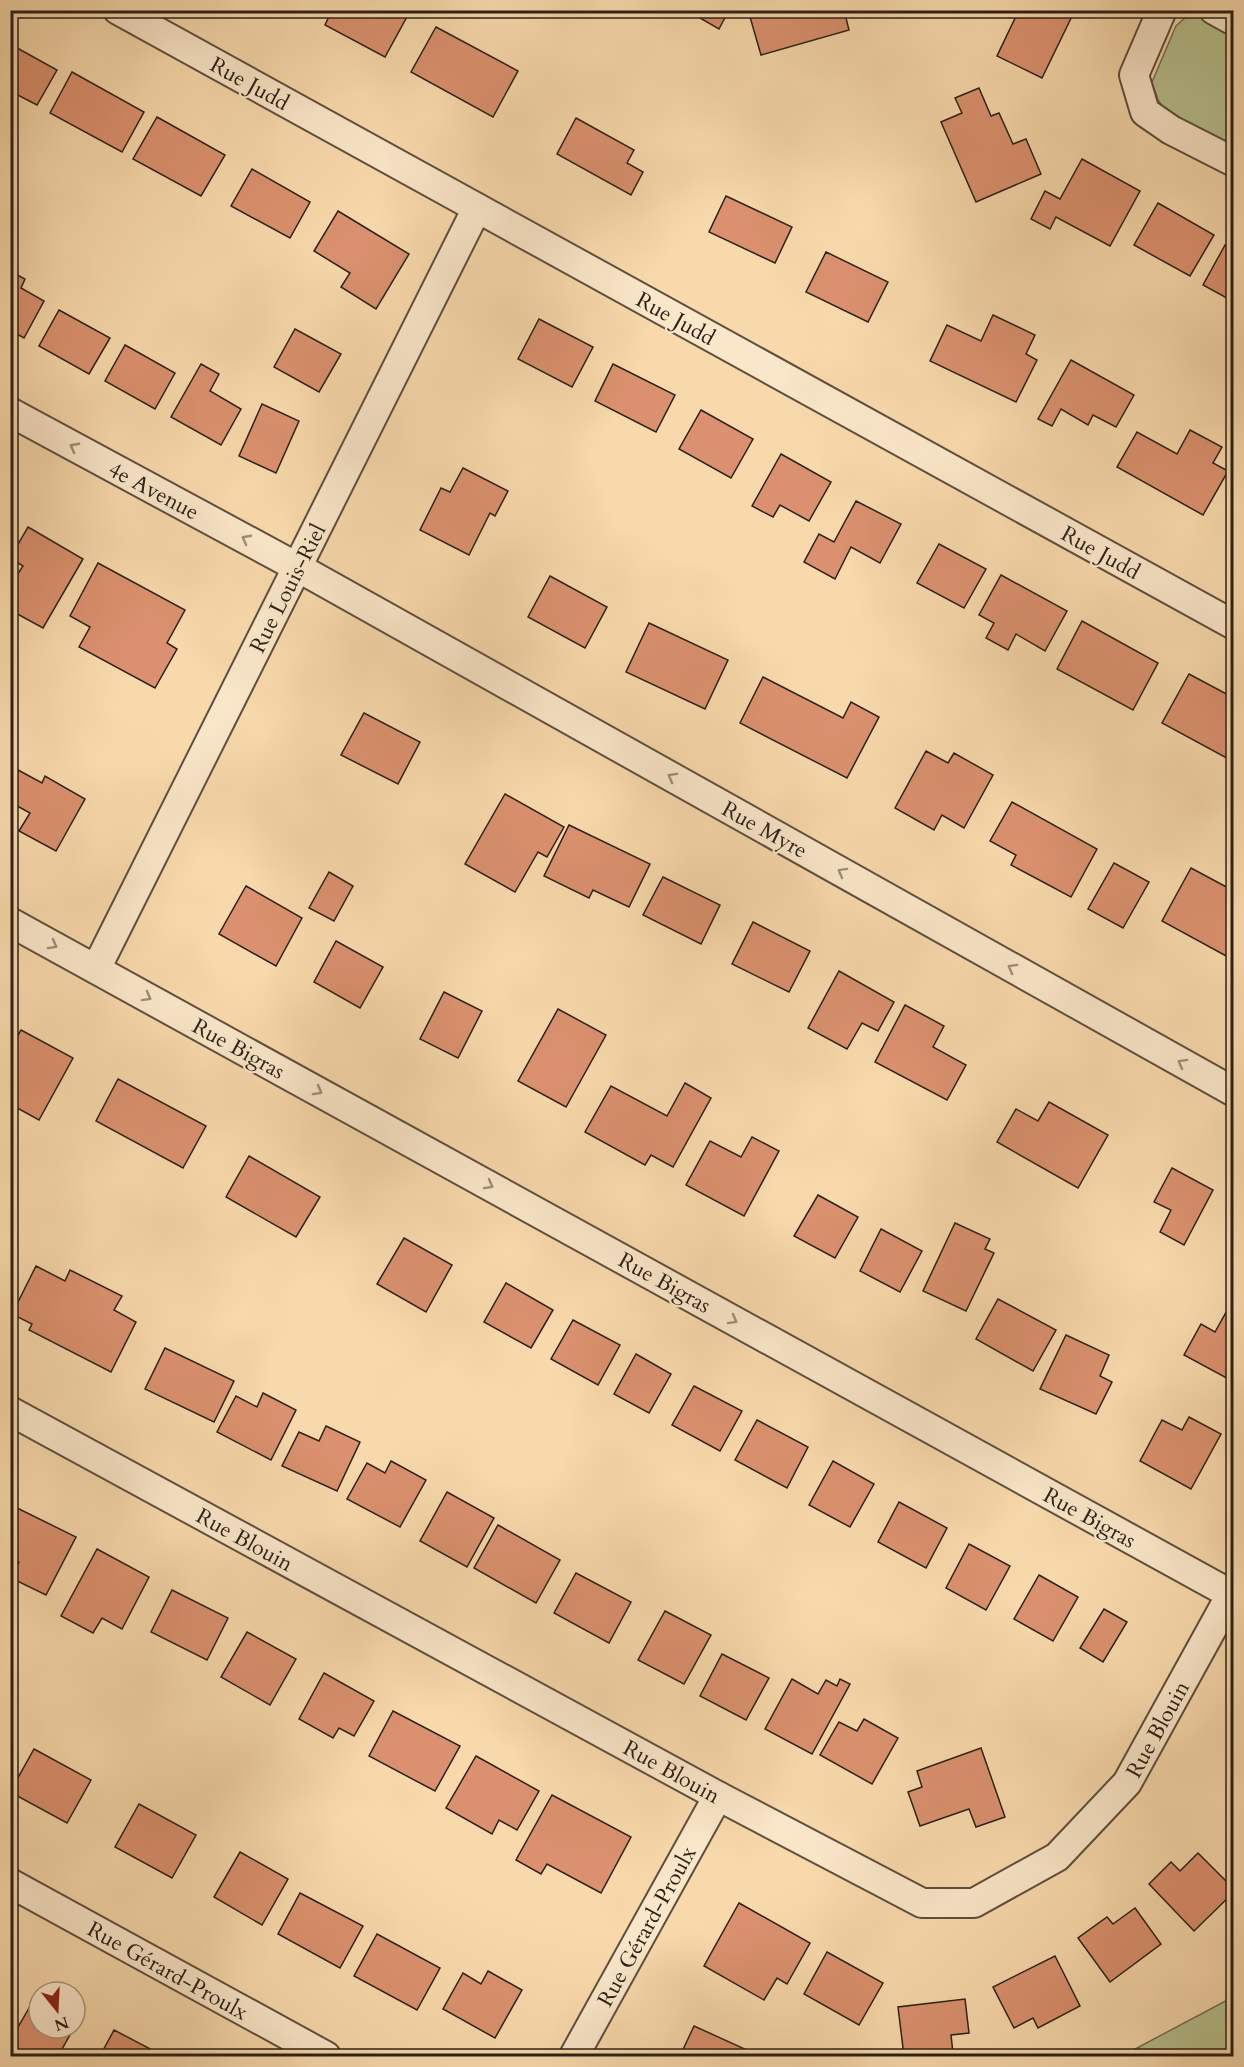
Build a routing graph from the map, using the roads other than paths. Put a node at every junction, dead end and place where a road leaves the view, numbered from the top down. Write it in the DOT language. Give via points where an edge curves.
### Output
graph roads {
  1 [pos="118,10"];
  2 [pos="1162,10"];
  3 [pos="1214,10"];
  4 [pos="1233,21"];
  5 [pos="1233,162"];
  6 [pos="477,208"];
  7 [pos="10,412"];
  8 [pos="297,567"];
  9 [pos="1233,625"];
  10 [pos="10,922"];
  11 [pos="96,969"];
  12 [pos="1233,1092"];
  13 [pos="10,1411"];
  14 [pos="1233,1593"];
  15 [pos="718,1796"];
  16 [pos="10,1883"];
  17 [pos="326,2056"];
  18 [pos="574,2056"];
  1 -- 6 [label="street, Rue Judd"];
  2 -- 5 [label="street" via="1134,75 1145,112"];
  3 -- 4 [label="street"];
  6 -- 8 [label="street, Rue Louis-Riel"];
  6 -- 9 [label="street, Rue Judd"];
  8 -- 7 [label="street, 4e Avenue, one-way"];
  8 -- 11 [label="street, Rue Louis-Riel"];
  12 -- 8 [label="street, Rue Myre, one-way"];
  10 -- 11 [label="street, Rue Bigras, one-way"];
  11 -- 14 [label="street, Rue Bigras, one-way"];
  13 -- 15 [label="street, Rue Blouin"];
  14 -- 15 [label="street, Rue Blouin" via="1127,1783 1057,1857 974,1904 922,1904"];
  15 -- 18 [label="street, Rue Gérard-Proulx"];
  16 -- 17 [label="street, Rue Gérard-Proulx"];
}
